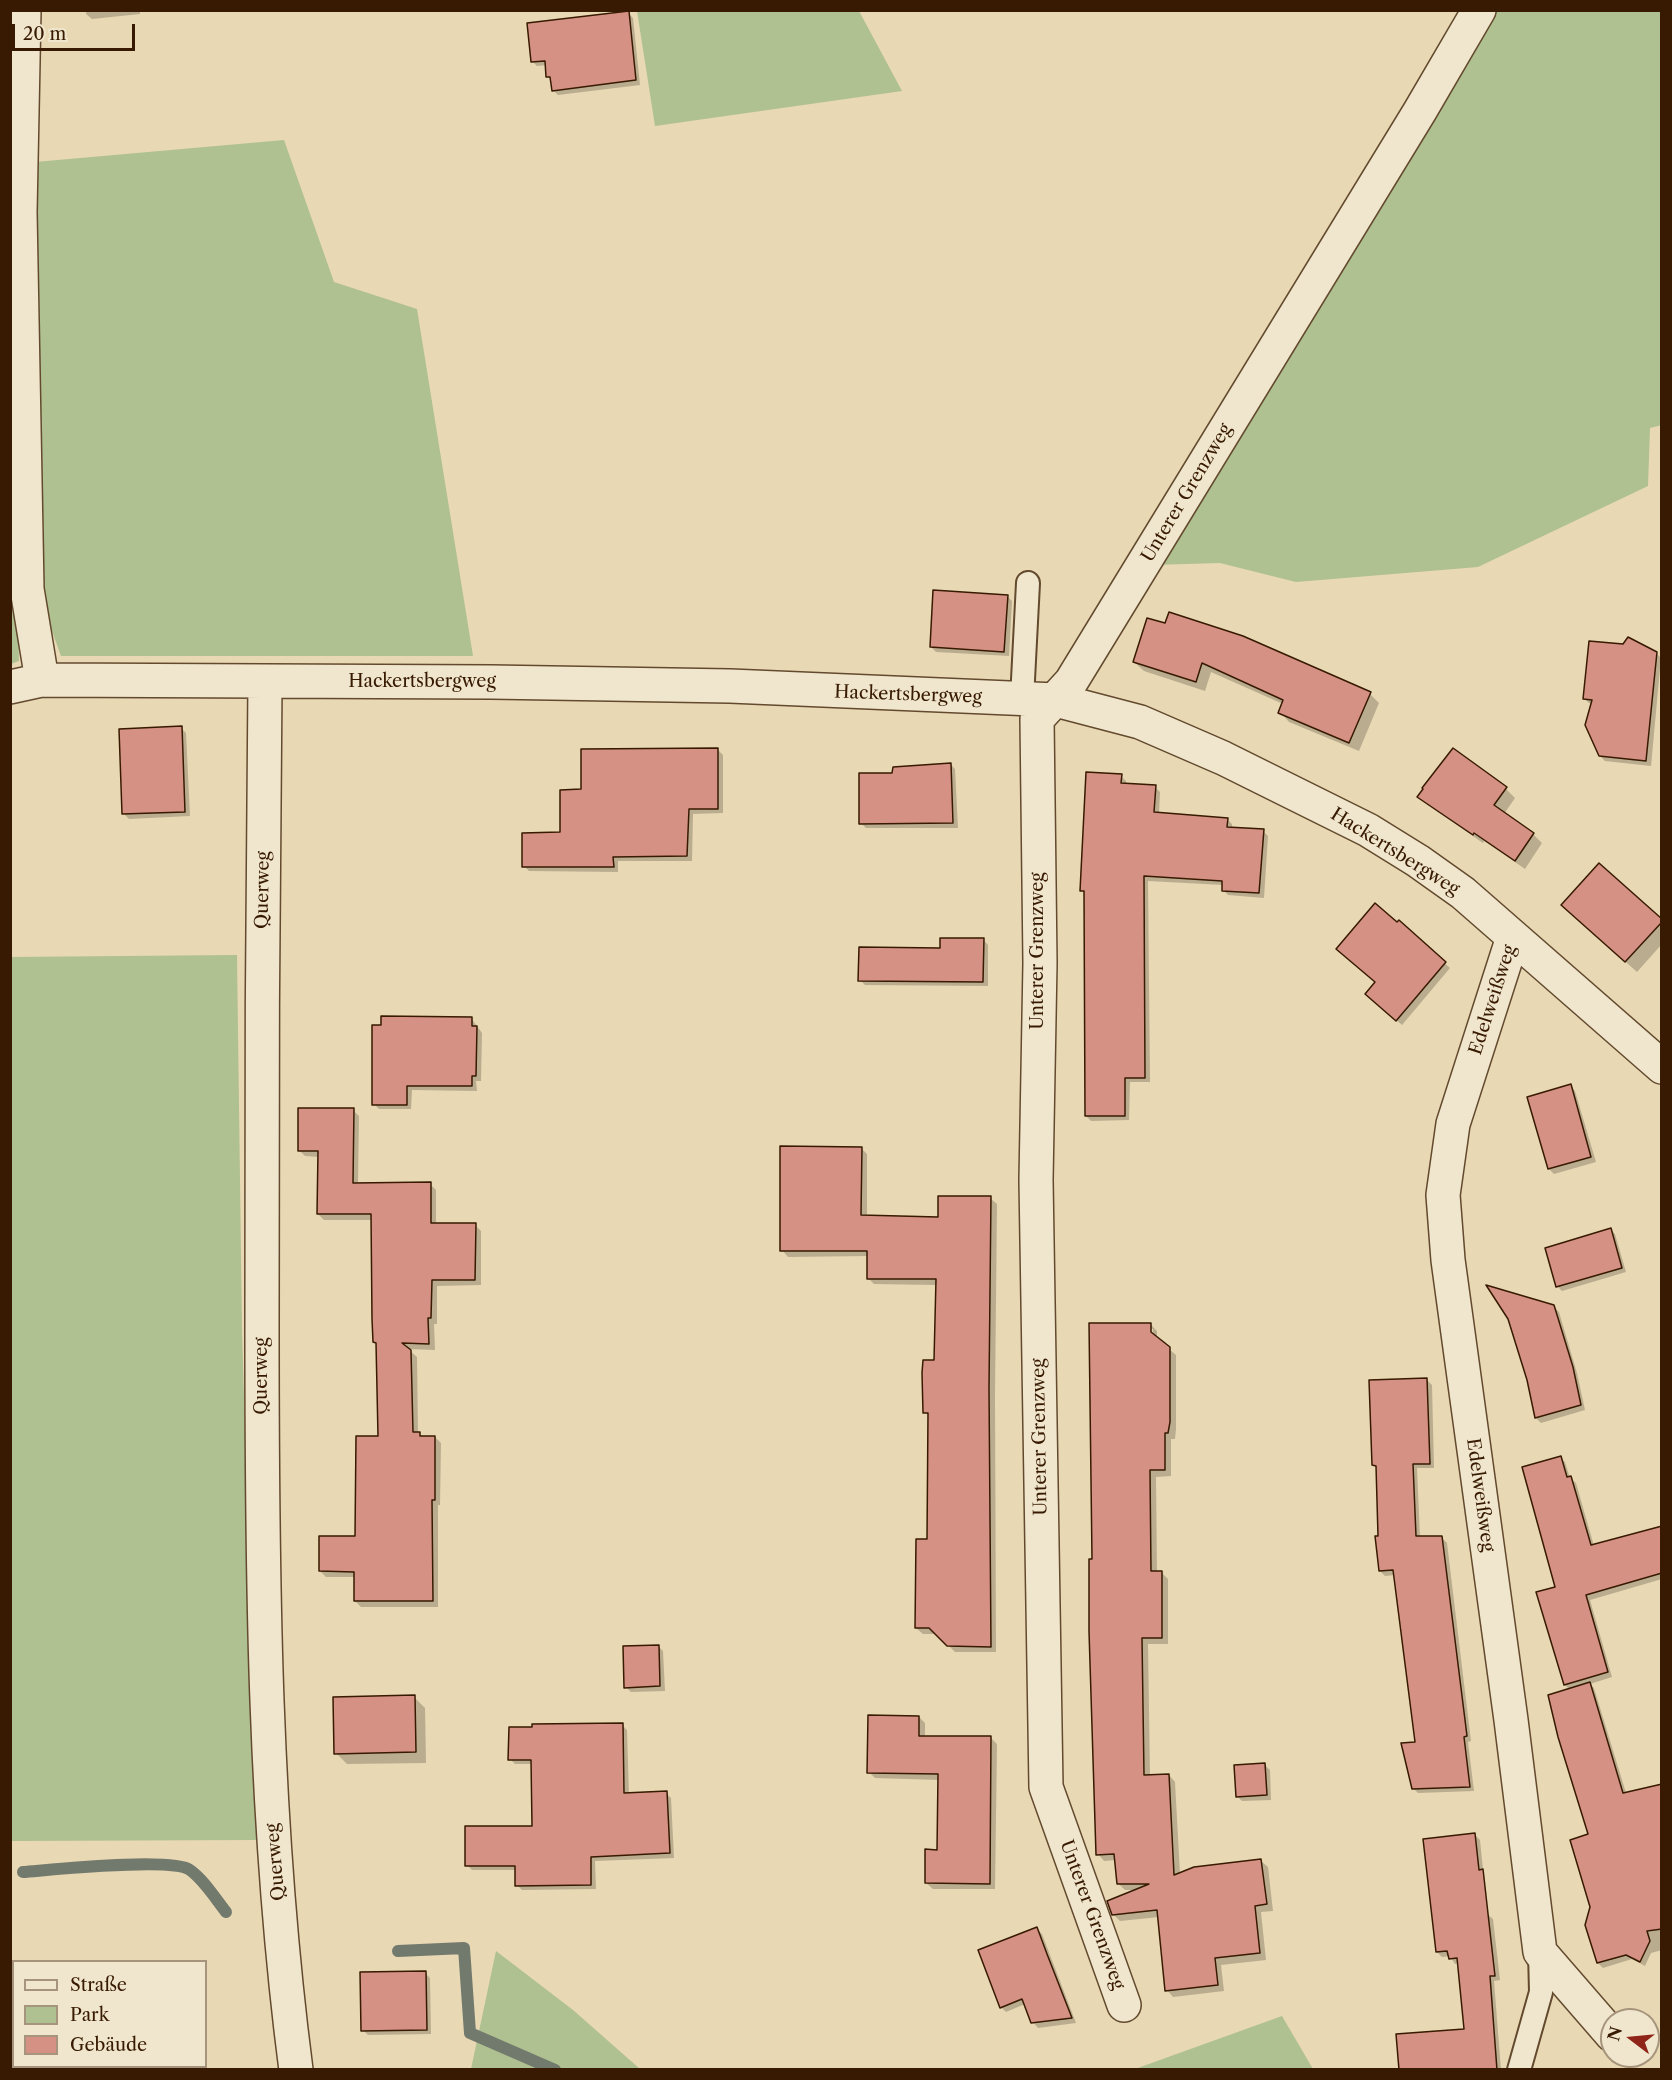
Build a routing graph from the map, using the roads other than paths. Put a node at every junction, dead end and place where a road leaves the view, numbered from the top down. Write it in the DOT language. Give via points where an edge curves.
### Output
graph roads {
  1 [pos="24,10"];
  2 [pos="1479,10"];
  3 [pos="1028,583"];
  4 [pos="42,680"];
  5 [pos="265,682"];
  6 [pos="10,687"];
  7 [pos="1022,699"];
  8 [pos="1056,700"];
  9 [pos="1513,937"];
  10 [pos="1662,1067"];
  11 [pos="1540,1952"];
  12 [pos="1124,2005"];
  13 [pos="1600,2021"];
  14 [pos="296,2070"];
  15 [pos="1519,2070"];
  1 -- 4 [label="street" via="20,212 27,589"];
  2 -- 8 [label="street, Unterer Grenzweg" via="1078,672"];
  3 -- 7 [label="lane"];
  4 -- 5 [label="street, Hackertsbergweg"];
  4 -- 6 [label="street, Hackertsbergweg"];
  5 -- 7 [label="street, Hackertsbergweg" via="730,686"];
  5 -- 14 [label="street, Querweg" via="262,1433 269,1784"];
  7 -- 8 [label="street, Hackertsbergweg"];
  8 -- 9 [label="street, Hackertsbergweg" via="1140,722 1233,762 1368,830 1463,893"];
  8 -- 12 [label="street, Unterer Grenzweg" via="1037,719 1040,963 1036,1180 1046,1787"];
  9 -- 10 [label="street, Hackertsbergweg"];
  9 -- 11 [label="street, Edelweißweg" via="1453,1124 1443,1195 1448,1260"];
  11 -- 13 [label="street"];
  11 -- 15 [label="lane" via="1541,1992"];
}
